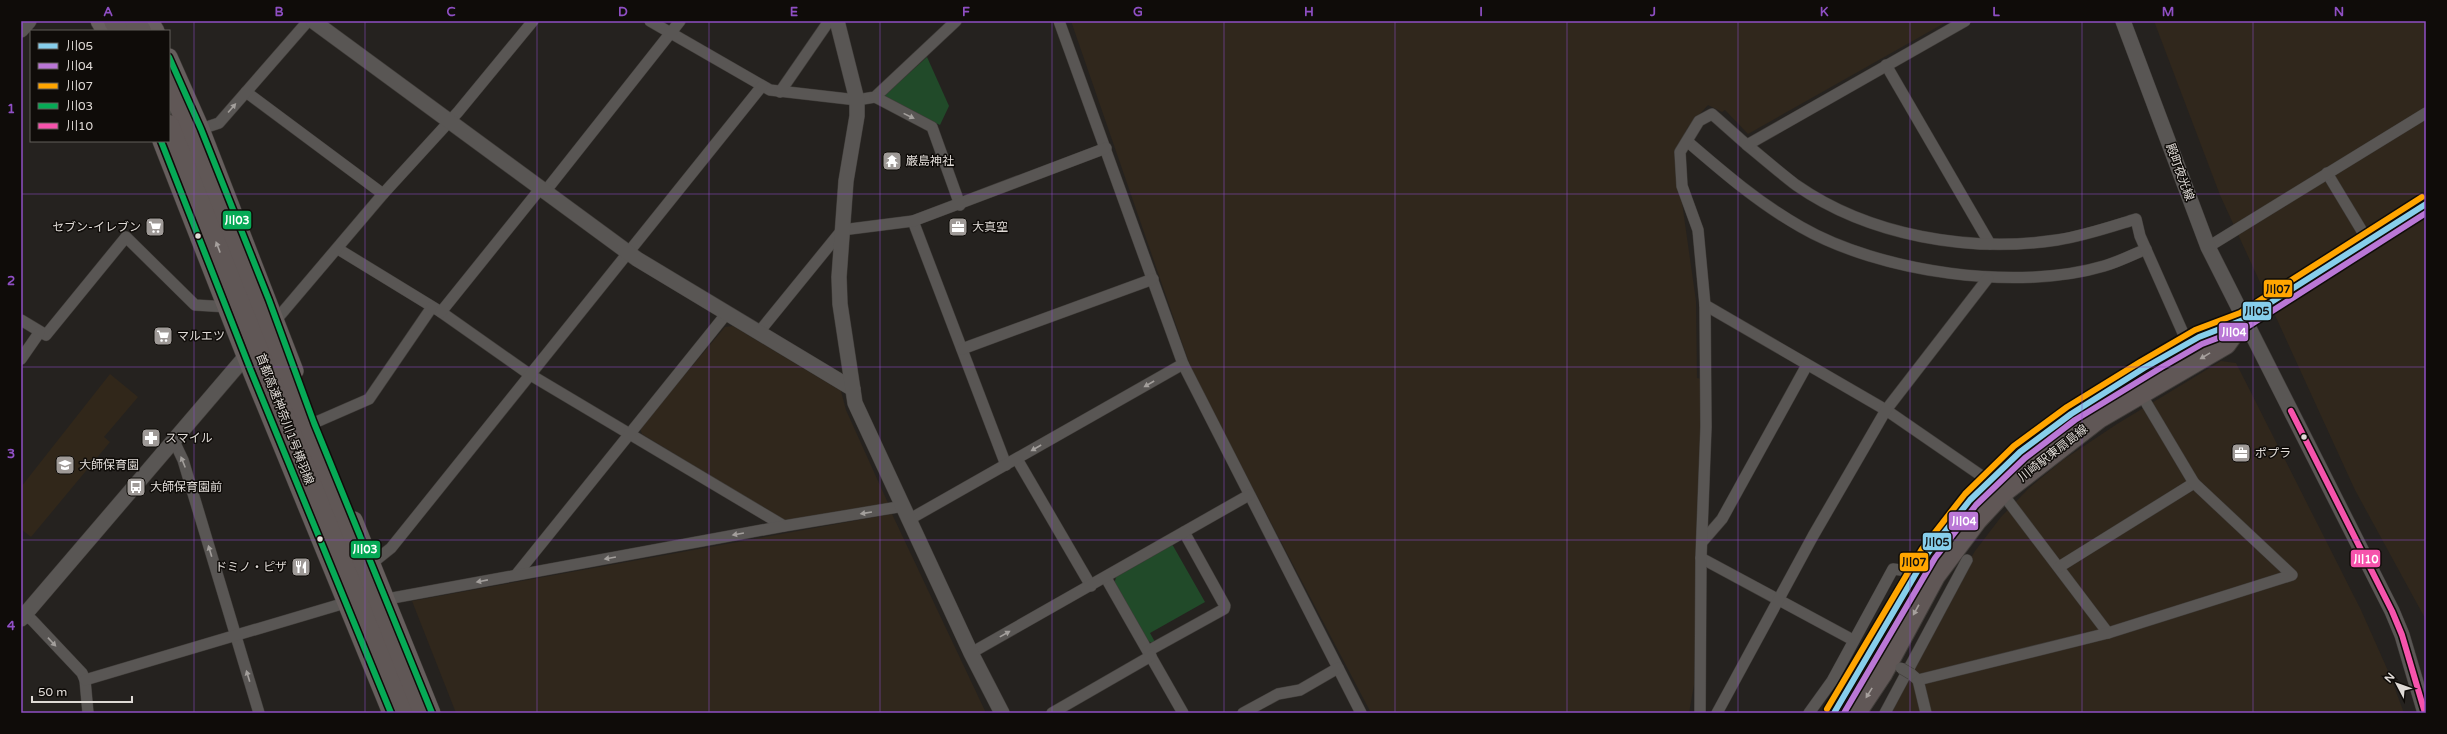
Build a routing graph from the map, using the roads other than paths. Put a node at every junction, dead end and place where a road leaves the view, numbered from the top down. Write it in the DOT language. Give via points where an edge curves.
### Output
graph roads {
  1 [pos="29,21"];
  2 [pos="99,21"];
  3 [pos="114,21"];
  4 [pos="135,21"];
  5 [pos="150,21"];
  6 [pos="308,21"];
  7 [pos="312,21"];
  8 [pos="533,21"];
  9 [pos="650,21"];
  10 [pos="680,21"];
  11 [pos="829,21"];
  12 [pos="837,21"];
  13 [pos="956,21"];
  14 [pos="1059,21"];
  15 [pos="1965,21"];
  16 [pos="2123,21"];
  17 [pos="21,30"];
  18 [pos="104,30"];
  19 [pos="119,30"];
  20 [pos="140,30"];
  21 [pos="155,30"];
  22 [pos="671,33"];
  23 [pos="170,59"];
  24 [pos="1886,65"];
  25 [pos="170,85"];
  26 [pos="762,86"];
  27 [pos="246,92"];
  28 [pos="780,92"];
  29 [pos="875,98"];
  30 [pos="857,100"];
  31 [pos="2426,113"];
  32 [pos="448,121"];
  33 [pos="170,127"];
  34 [pos="200,129"];
  35 [pos="161,142"];
  36 [pos="1688,142"];
  37 [pos="1747,145"];
  38 [pos="1106,148"];
  39 [pos="2327,173"];
  40 [pos="542,191"];
  41 [pos="383,194"];
  42 [pos="960,204"];
  43 [pos="2426,204"];
  44 [pos="913,221"];
  45 [pos="842,230"];
  46 [pos="2368,241"];
  47 [pos="1990,244"];
  48 [pos="2208,247"];
  49 [pos="338,249"];
  50 [pos="2146,249"];
  51 [pos="629,254"];
  52 [pos="1988,278"];
  53 [pos="1153,279"];
  54 [pos="1705,305"];
  55 [pos="228,307"];
  56 [pos="437,309"];
  57 [pos="727,313"];
  58 [pos="21,320"];
  59 [pos="276,320"];
  60 [pos="2243,320"];
  61 [pos="759,332"];
  62 [pos="39,333"];
  63 [pos="2187,342"];
  64 [pos="962,348"];
  65 [pos="246,357"];
  66 [pos="21,359"];
  67 [pos="1183,364"];
  68 [pos="1807,365"];
  69 [pos="529,374"];
  70 [pos="853,389"];
  71 [pos="2141,394"];
  72 [pos="1886,410"];
  73 [pos="314,423"];
  74 [pos="630,433"];
  75 [pos="173,439"];
  76 [pos="1017,458"];
  77 [pos="1006,465"];
  78 [pos="2194,483"];
  79 [pos="1996,487"];
  80 [pos="1249,495"];
  81 [pos="907,513"];
  82 [pos="784,526"];
  83 [pos="1184,532"];
  84 [pos="1702,542"];
  85 [pos="1701,558"];
  86 [pos="1967,560"];
  87 [pos="371,564"];
  88 [pos="2059,567"];
  89 [pos="1916,572"];
  90 [pos="516,575"];
  91 [pos="1106,578"];
  92 [pos="1090,586"];
  93 [pos="387,599"];
  94 [pos="1779,600"];
  95 [pos="345,603"];
  96 [pos="22,616"];
  97 [pos="2108,633"];
  98 [pos="236,637"];
  99 [pos="1853,640"];
  100 [pos="971,653"];
  101 [pos="1150,653"];
  102 [pos="1884,666"];
  103 [pos="1338,668"];
  104 [pos="1915,677"];
  105 [pos="85,680"];
  106 [pos="88,713"];
  107 [pos="259,713"];
  108 [pos="392,713"];
  109 [pos="402,713"];
  110 [pos="419,713"];
  111 [pos="432,713"];
  112 [pos="1002,713"];
  113 [pos="1052,713"];
  114 [pos="1183,713"];
  115 [pos="1243,713"];
  116 [pos="1361,713"];
  117 [pos="1700,713"];
  118 [pos="1717,713"];
  119 [pos="1809,713"];
  120 [pos="1834,713"];
  121 [pos="1856,713"];
  122 [pos="1885,713"];
  123 [pos="1926,713"];
  124 [pos="2426,713"];
  1 -- 17 [label="street"];
  2 -- 18 [label="main road"];
  3 -- 19 [label="highway"];
  4 -- 20 [label="highway"];
  5 -- 21 [label="main road"];
  6 -- 27 [label="street"];
  7 -- 32 [label="street"];
  8 -- 32 [label="street"];
  9 -- 22 [label="street"];
  10 -- 22 [label="street"];
  11 -- 28 [label="street"];
  12 -- 30 [label="street"];
  13 -- 29 [label="street"];
  14 -- 38 [label="street"];
  15 -- 24 [label="street"];
  16 -- 48 [label="street, 殿町夜光線"];
  22 -- 26 [label="street"];
  22 -- 40 [label="street"];
  23 -- 34 [label="main road"];
  24 -- 37 [label="street"];
  24 -- 47 [label="street"];
  25 -- 110 [label="highway, 首都高速神奈川1号横羽線, bridge" via="198,149"];
  26 -- 28 [label="street"];
  26 -- 51 [label="street"];
  34 -- 27 [label="street, one-way" via="219,123"];
  27 -- 41 [label="street"];
  28 -- 30 [label="street"];
  29 -- 30 [label="street"];
  29 -- 42 [label="street, one-way" via="932,127"];
  30 -- 45 [label="street"];
  31 -- 39 [label="street"];
  32 -- 40 [label="street"];
  32 -- 41 [label="street"];
  109 -- 33 [label="highway, 首都高速神奈川1号横羽線, one-way, bridge"];
  34 -- 59 [label="main road"];
  35 -- 55 [label="main road"];
  36 -- 37 [label="street" via="1699,121 1712,114"];
  36 -- 52 [label="street" via="1735,182 1774,210 1802,228 1832,242 1882,260 1934,271"];
  36 -- 54 [label="street" via="1680,152 1682,186 1698,230"];
  37 -- 47 [label="street" via="1797,185 1854,216 1920,236"];
  38 -- 42 [label="street"];
  38 -- 53 [label="street"];
  39 -- 46 [label="street"];
  39 -- 48 [label="street"];
  40 -- 51 [label="street"];
  40 -- 56 [label="street"];
  41 -- 49 [label="street"];
  42 -- 44 [label="street"];
  43 -- 46 [label="highway, 川崎駅東扇島線"];
  44 -- 45 [label="street"];
  44 -- 64 [label="street"];
  45 -- 61 [label="street"];
  45 -- 70 [label="street" via="838,290"];
  46 -- 60 [label="highway, 川崎駅東扇島線"];
  47 -- 50 [label="street" via="2057,240 2136,219"];
  48 -- 60 [label="street, 殿町夜光線"];
  49 -- 56 [label="street"];
  49 -- 59 [label="street"];
  50 -- 52 [label="street" via="2103,266 2058,275"];
  50 -- 63 [label="street"];
  51 -- 57 [label="street"];
  51 -- 69 [label="street"];
  52 -- 72 [label="street"];
  53 -- 64 [label="street"];
  53 -- 67 [label="street"];
  54 -- 68 [label="street"];
  54 -- 84 [label="street" via="1706,427"];
  55 -- 62 [label="street" via="195,305 126,237 46,335"];
  55 -- 65 [label="main road"];
  56 -- 69 [label="street"];
  56 -- 73 [label="street" via="369,399"];
  57 -- 61 [label="street"];
  57 -- 74 [label="street"];
  58 -- 62 [label="street"];
  59 -- 65 [label="street"];
  59 -- 73 [label="main road"];
  60 -- 63 [label="highway, 川崎駅東扇島線" via="2217,328"];
  60 -- 71 [label="highway, 川崎駅東扇島線, one-way" via="2226,344"];
  60 -- 124 [label="street, 殿町夜光線" via="2392,611"];
  61 -- 70 [label="street"];
  62 -- 66 [label="street"];
  63 -- 79 [label="highway, 川崎駅東扇島線" via="2089,402 2037,438"];
  64 -- 77 [label="street"];
  65 -- 75 [label="street"];
  65 -- 95 [label="main road"];
  67 -- 76 [label="street, one-way"];
  67 -- 80 [label="street"];
  68 -- 72 [label="street"];
  68 -- 84 [label="street" via="1722,520"];
  69 -- 74 [label="street"];
  69 -- 87 [label="street" via="391,548"];
  70 -- 81 [label="street" via="855,403"];
  71 -- 78 [label="street"];
  71 -- 79 [label="highway, 川崎駅東扇島線" via="2099,418"];
  72 -- 79 [label="street"];
  72 -- 94 [label="street"];
  73 -- 87 [label="main road"];
  74 -- 82 [label="street"];
  74 -- 90 [label="street"];
  75 -- 96 [label="street"];
  98 -- 75 [label="street, one-way" via="183,460"];
  76 -- 77 [label="street"];
  76 -- 92 [label="street"];
  77 -- 81 [label="street"];
  78 -- 88 [label="street"];
  78 -- 97 [label="street" via="2292,575"];
  79 -- 88 [label="street"];
  79 -- 89 [label="highway, 川崎駅東扇島線" via="1940,538"];
  79 -- 102 [label="highway, 川崎駅東扇島線, one-way" via="1977,520 1935,576"];
  80 -- 83 [label="street"];
  80 -- 103 [label="street"];
  81 -- 82 [label="street, one-way"];
  81 -- 100 [label="street"];
  82 -- 90 [label="street, one-way"];
  83 -- 91 [label="street"];
  83 -- 101 [label="street" via="1225,606 1224,609"];
  84 -- 85 [label="street"];
  85 -- 94 [label="street"];
  85 -- 117 [label="street"];
  86 -- 122 [label="street"];
  87 -- 93 [label="main road"];
  88 -- 97 [label="street"];
  89 -- 99 [label="street" via="1893,569"];
  89 -- 102 [label="highway, 川崎駅東扇島線"];
  90 -- 93 [label="street, one-way"];
  91 -- 92 [label="street"];
  91 -- 101 [label="street"];
  100 -- 92 [label="street, one-way"];
  93 -- 95 [label="street"];
  93 -- 111 [label="main road"];
  94 -- 99 [label="street"];
  94 -- 118 [label="street"];
  95 -- 98 [label="street"];
  95 -- 108 [label="main road"];
  96 -- 105 [label="street, one-way" via="32,620 82,673"];
  97 -- 104 [label="street"];
  98 -- 105 [label="street"];
  107 -- 98 [label="street, one-way"];
  99 -- 119 [label="street" via="1832,681"];
  100 -- 112 [label="street"];
  101 -- 113 [label="street"];
  101 -- 114 [label="street"];
  102 -- 104 [label="street, bridge"];
  102 -- 120 [label="highway, 川崎駅東扇島線"];
  102 -- 121 [label="highway, 川崎駅東扇島線, one-way"];
  103 -- 115 [label="street" via="1300,690 1278,694"];
  103 -- 116 [label="street"];
  104 -- 123 [label="street"];
  105 -- 106 [label="street"];
}
